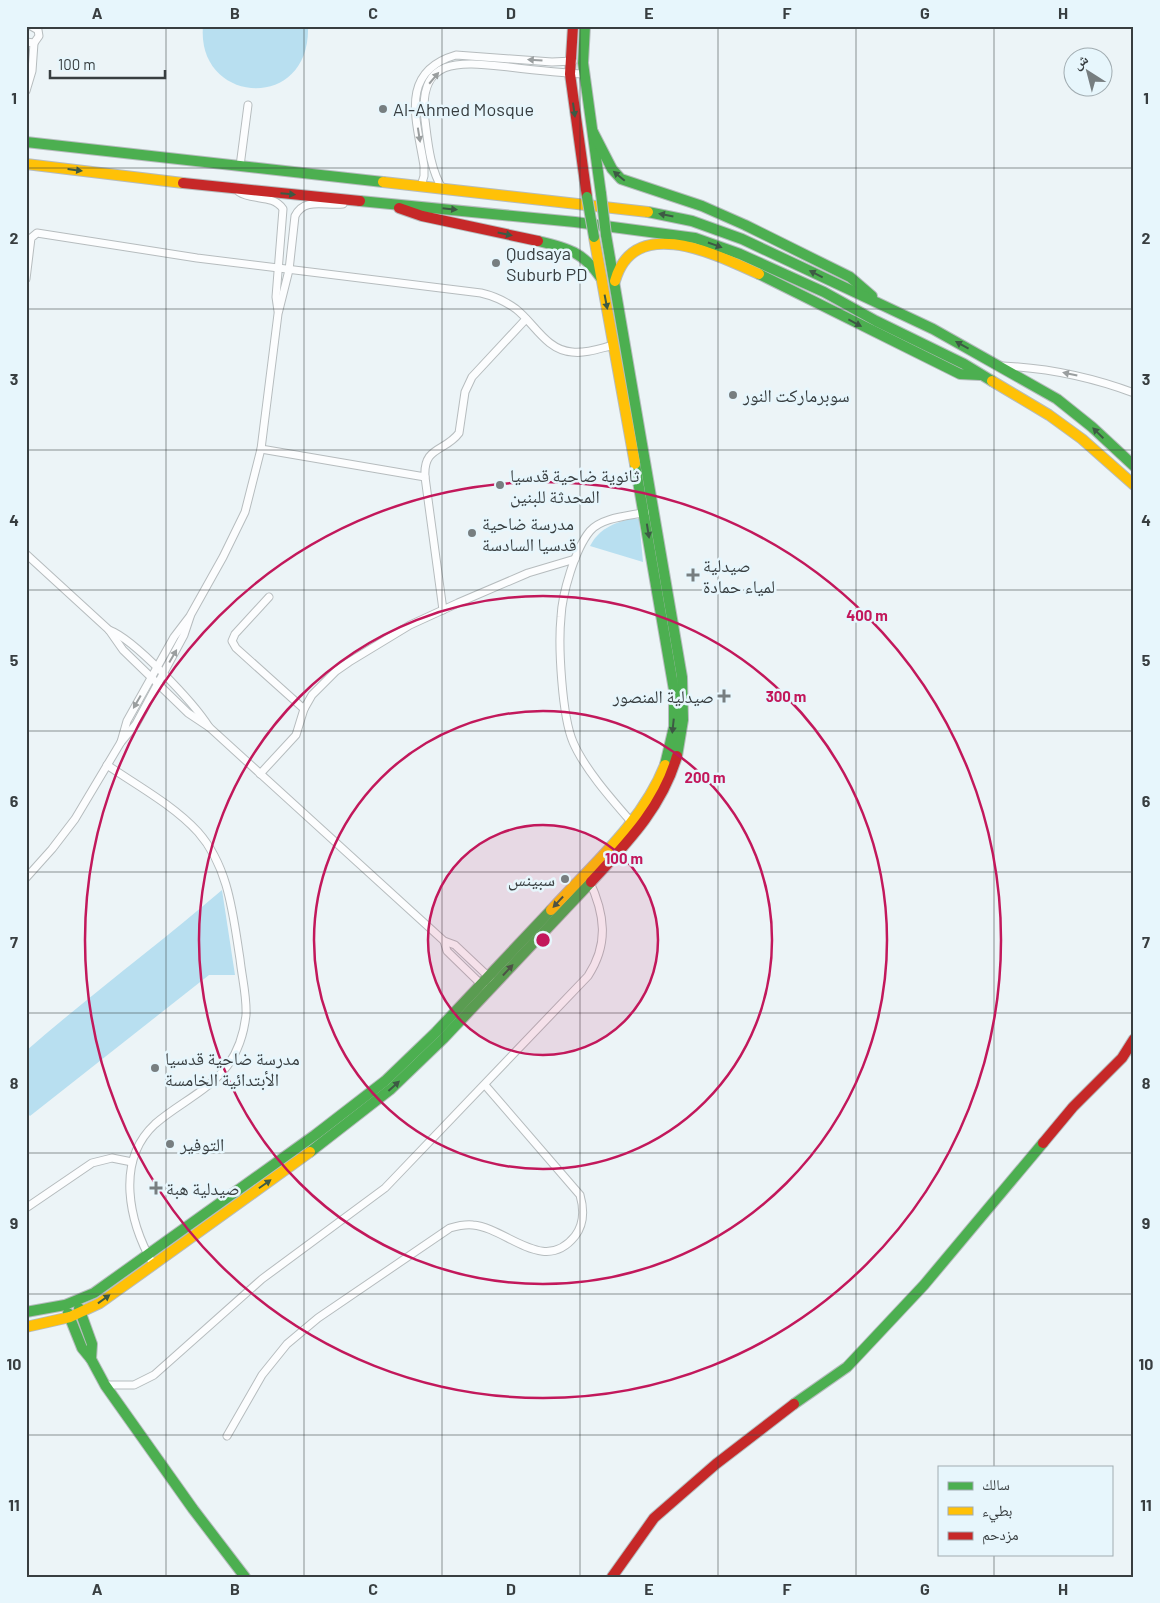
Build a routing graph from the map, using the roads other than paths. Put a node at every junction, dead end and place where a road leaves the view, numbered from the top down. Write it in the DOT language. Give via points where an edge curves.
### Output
graph roads {
  1 [pos="30,26"];
  2 [pos="573,26"];
  3 [pos="585,26"];
  4 [pos="26,27"];
  5 [pos="40,28"];
  6 [pos="30,43"];
  7 [pos="504,58"];
  8 [pos="583,59"];
  9 [pos="569,61"];
  10 [pos="503,66"];
  11 [pos="570,74"];
  12 [pos="585,74"];
  13 [pos="26,91"];
  14 [pos="248,105"];
  15 [pos="593,132"];
  16 [pos="26,142"];
  17 [pos="26,164"];
  18 [pos="240,166"];
  19 [pos="421,186"];
  20 [pos="236,189"];
  21 [pos="443,190"];
  22 [pos="353,200"];
  23 [pos="391,203"];
  24 [pos="284,216"];
  25 [pos="295,216"];
  26 [pos="278,269"];
  27 [pos="289,270"];
  28 [pos="601,278"];
  29 [pos="26,279"];
  30 [pos="614,281"];
  31 [pos="881,303"];
  32 [pos="278,314"];
  33 [pos="526,319"];
  34 [pos="614,345"];
  35 [pos="1000,366"];
  36 [pos="983,375"];
  37 [pos="1134,394"];
  38 [pos="261,449"];
  39 [pos="1134,466"];
  40 [pos="426,477"];
  41 [pos="1134,485"];
  42 [pos="650,512"];
  43 [pos="26,554"];
  44 [pos="576,559"];
  45 [pos="269,597"];
  46 [pos="443,610"];
  47 [pos="190,616"];
  48 [pos="109,630"];
  49 [pos="156,669"];
  50 [pos="162,675"];
  51 [pos="151,678"];
  52 [pos="157,684"];
  53 [pos="304,709"];
  54 [pos="209,727"];
  55 [pos="121,742"];
  56 [pos="107,765"];
  57 [pos="260,774"];
  58 [pos="635,827"];
  59 [pos="585,873"];
  60 [pos="26,878"];
  61 [pos="590,882"];
  62 [pos="444,941"];
  63 [pos="492,980"];
  64 [pos="484,988"];
  65 [pos="1134,1039"];
  66 [pos="485,1085"];
  67 [pos="132,1162"];
  68 [pos="26,1208"];
  69 [pos="150,1259"];
  70 [pos="76,1302"];
  71 [pos="65,1306"];
  72 [pos="26,1312"];
  73 [pos="81,1313"];
  74 [pos="70,1317"];
  75 [pos="26,1326"];
  76 [pos="91,1359"];
  77 [pos="104,1385"];
  78 [pos="227,1436"];
  79 [pos="245,1577"];
  80 [pos="612,1577"];
  1 -- 4 [label="street"];
  1 -- 5 [label="street"];
  2 -- 9 [label="main road"];
  3 -- 8 [label="main road"];
  5 -- 6 [label="street" via="39,36"];
  6 -- 13 [label="street" via="32,71"];
  9 -- 7 [label="street, one-way"];
  7 -- 10 [label="street"];
  7 -- 19 [label="street, one-way" via="456,55 438,62 423,76 415,98 424,166"];
  8 -- 9 [label="street"];
  8 -- 12 [label="main road"];
  9 -- 11 [label="main road"];
  10 -- 11 [label="street"];
  21 -- 10 [label="street, one-way" via="432,165 424,108 425,90 438,72 447,66 468,63"];
  11 -- 12 [label="street"];
  11 -- 28 [label="main road, one-way, bridge"];
  12 -- 15 [label="main road"];
  14 -- 18 [label="street"];
  15 -- 30 [label="main road, bridge"];
  31 -- 15 [label="main road, one-way" via="850,277 746,225 702,206 621,179 612,169"];
  16 -- 18 [label="main road"];
  17 -- 20 [label="main road, one-way"];
  18 -- 19 [label="main road"];
  19 -- 21 [label="main road"];
  20 -- 22 [label="main road, one-way"];
  20 -- 24 [label="street" via="244,195 275,201 283,209"];
  31 -- 21 [label="main road, one-way" via="776,254 692,220"];
  22 -- 23 [label="main road"];
  22 -- 25 [label="street" via="339,204 305,204"];
  23 -- 28 [label="main road, one-way" via="422,216 564,247 590,262"];
  23 -- 36 [label="main road, one-way" via="695,238 740,254 824,292"];
  24 -- 25 [label="street" via="288,212"];
  24 -- 26 [label="street"];
  25 -- 27 [label="street"];
  26 -- 27 [label="street"];
  26 -- 29 [label="street" via="107,246 37,233 30,238"];
  26 -- 32 [label="street"];
  27 -- 32 [label="street"];
  27 -- 33 [label="street" via="481,293 506,302"];
  28 -- 34 [label="main road, one-way"];
  30 -- 36 [label="main road, one-way" via="622,263 641,247 656,242 691,248 776,282 960,374"];
  30 -- 42 [label="main road"];
  35 -- 31 [label="main road, one-way"];
  32 -- 38 [label="street"];
  33 -- 34 [label="street" via="561,350 583,352"];
  33 -- 40 [label="street" via="472,377 464,399 459,433 429,457"];
  34 -- 42 [label="main road"];
  37 -- 35 [label="street, one-way" via="1066,373"];
  39 -- 35 [label="main road, one-way" via="1057,399"];
  36 -- 41 [label="main road" via="1082,439"];
  38 -- 40 [label="street"];
  38 -- 47 [label="street" via="252,488 235,534"];
  40 -- 46 [label="street"];
  42 -- 44 [label="street" via="596,526"];
  42 -- 58 [label="main road" via="684,711 678,760 664,791"];
  43 -- 48 [label="street"];
  44 -- 46 [label="street" via="528,573"];
  44 -- 58 [label="street" via="560,621 568,724 583,760"];
  45 -- 53 [label="street" via="234,634 232,641"];
  46 -- 53 [label="street" via="410,625 349,662 324,682"];
  47 -- 49 [label="street" via="177,631"];
  50 -- 47 [label="street, one-way" via="184,635"];
  48 -- 49 [label="street" via="125,639"];
  48 -- 51 [label="street" via="119,646"];
  49 -- 50 [label="street"];
  49 -- 51 [label="street"];
  50 -- 52 [label="street"];
  50 -- 54 [label="street" via="198,711"];
  51 -- 52 [label="street"];
  51 -- 55 [label="street, one-way" via="127,721"];
  52 -- 54 [label="street"];
  52 -- 55 [label="street" via="136,724"];
  53 -- 57 [label="street" via="296,735"];
  54 -- 57 [label="street"];
  55 -- 56 [label="street"];
  56 -- 60 [label="street" via="76,819"];
  56 -- 67 [label="street" via="184,818 212,850 228,890 245,996 243,1032 229,1064 217,1078 154,1125"];
  57 -- 62 [label="street"];
  58 -- 59 [label="main road"];
  58 -- 61 [label="main road"];
  59 -- 61 [label="street"];
  59 -- 63 [label="main road, one-way"];
  63 -- 61 [label="main road, one-way"];
  61 -- 66 [label="street" via="602,927 598,961 588,976"];
  62 -- 63 [label="street" via="456,945"];
  62 -- 64 [label="street" via="447,951"];
  63 -- 64 [label="main road"];
  64 -- 69 [label="main road" via="418,1064 364,1112"];
  65 -- 80 [label="main road" via="1122,1058 1073,1107 924,1285 847,1367 768,1423 654,1518"];
  66 -- 77 [label="street" via="385,1188 255,1285 154,1375 134,1385"];
  66 -- 78 [label="street" via="580,1195 584,1214 578,1232 564,1246 545,1251 526,1247 474,1225 450,1228 318,1318 287,1344 262,1375"];
  67 -- 68 [label="street" via="112,1158 92,1163"];
  67 -- 69 [label="street" via="131,1200 140,1237"];
  69 -- 70 [label="main road"];
  73 -- 69 [label="main road, one-way" via="100,1303"];
  70 -- 71 [label="main road"];
  70 -- 73 [label="main road"];
  71 -- 72 [label="main road"];
  71 -- 74 [label="main road"];
  73 -- 74 [label="main road"];
  73 -- 76 [label="main road" via="92,1344"];
  74 -- 75 [label="main road"];
  74 -- 76 [label="main road" via="82,1348"];
  76 -- 77 [label="main road"];
  77 -- 79 [label="main road"];
}
